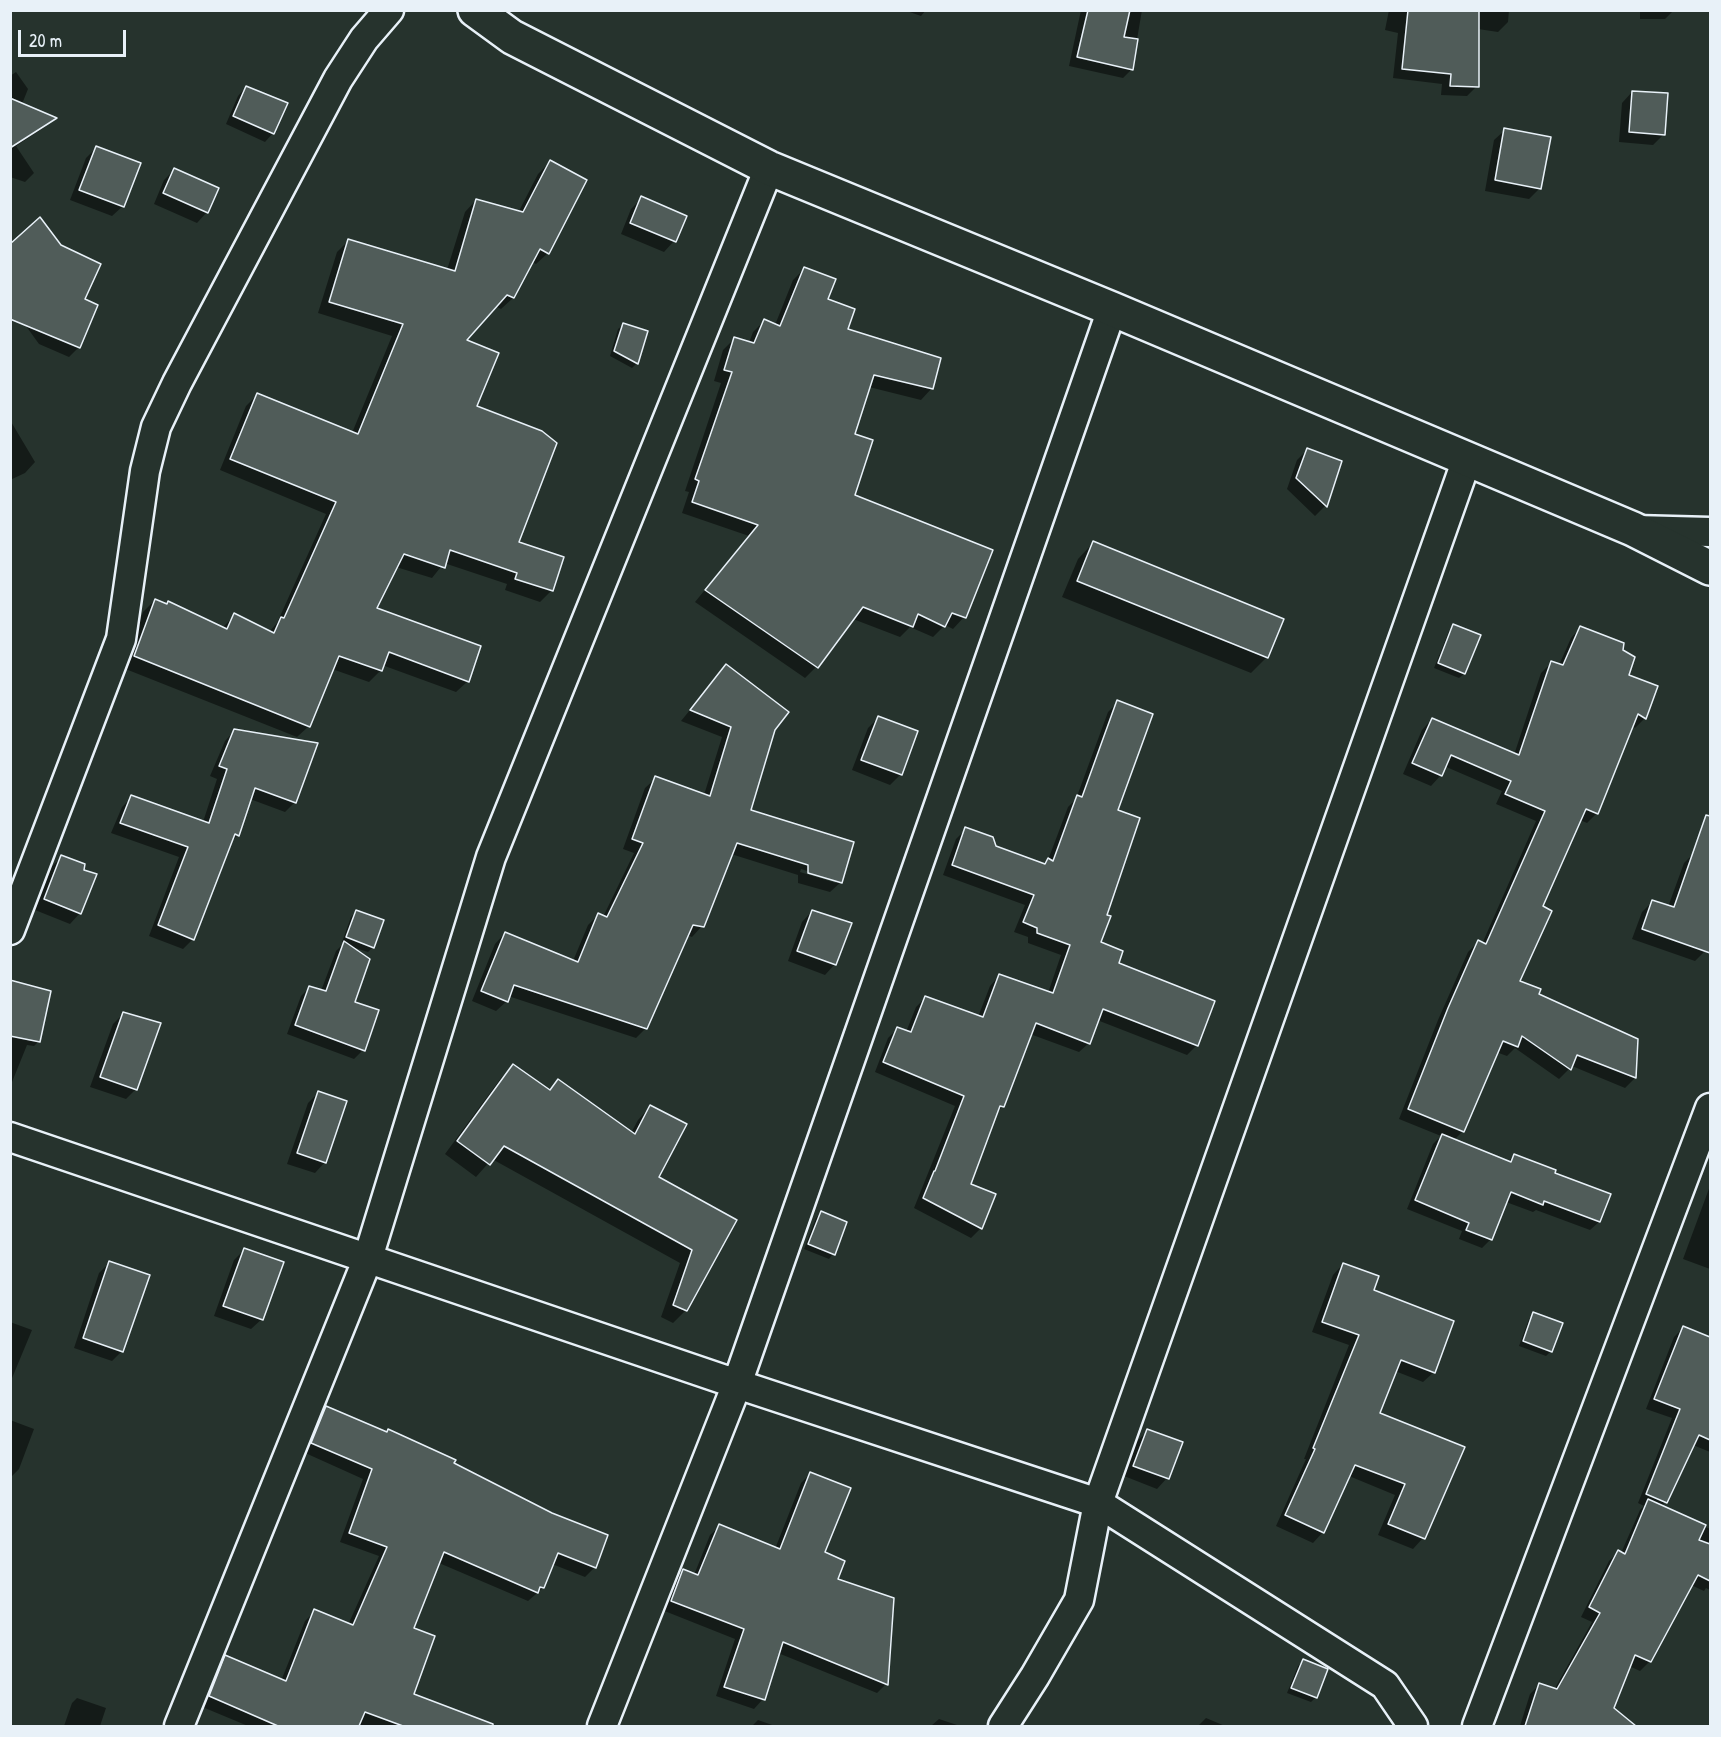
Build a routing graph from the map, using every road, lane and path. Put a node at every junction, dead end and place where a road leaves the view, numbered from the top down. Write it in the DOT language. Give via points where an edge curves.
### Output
graph roads {
  1 [pos="389,10"];
  2 [pos="475,10"];
  3 [pos="769,168"];
  4 [pos="1112,309"];
  5 [pos="1467,459"];
  6 [pos="1633,530"];
  7 [pos="1710,532"];
  8 [pos="1710,568"];
  9 [pos="10,930"];
  10 [pos="1710,1108"];
  11 [pos="10,1137"];
  12 [pos="368,1258"];
  13 [pos="737,1384"];
  14 [pos="1098,1503"];
  15 [pos="179,1726"];
  16 [pos="602,1726"];
  17 [pos="1003,1726"];
  18 [pos="1413,1726"];
  19 [pos="1477,1726"];
  1 -- 9 [label="street" via="338,79 156,427 144,471 121,639"];
  2 -- 3 [label="main road" via="512,37"];
  3 -- 4 [label="main road"];
  3 -- 12 [label="street" via="491,857"];
  4 -- 5 [label="main road"];
  4 -- 13 [label="street"];
  5 -- 6 [label="main road"];
  5 -- 14 [label="street"];
  6 -- 7 [label="street"];
  6 -- 8 [label="main road"];
  10 -- 19 [label="street"];
  11 -- 12 [label="street"];
  12 -- 13 [label="street"];
  12 -- 15 [label="street"];
  13 -- 14 [label="street"];
  13 -- 16 [label="street"];
  14 -- 17 [label="street" via="1079,1600"];
  14 -- 18 [label="street" via="1385,1685"];
}
